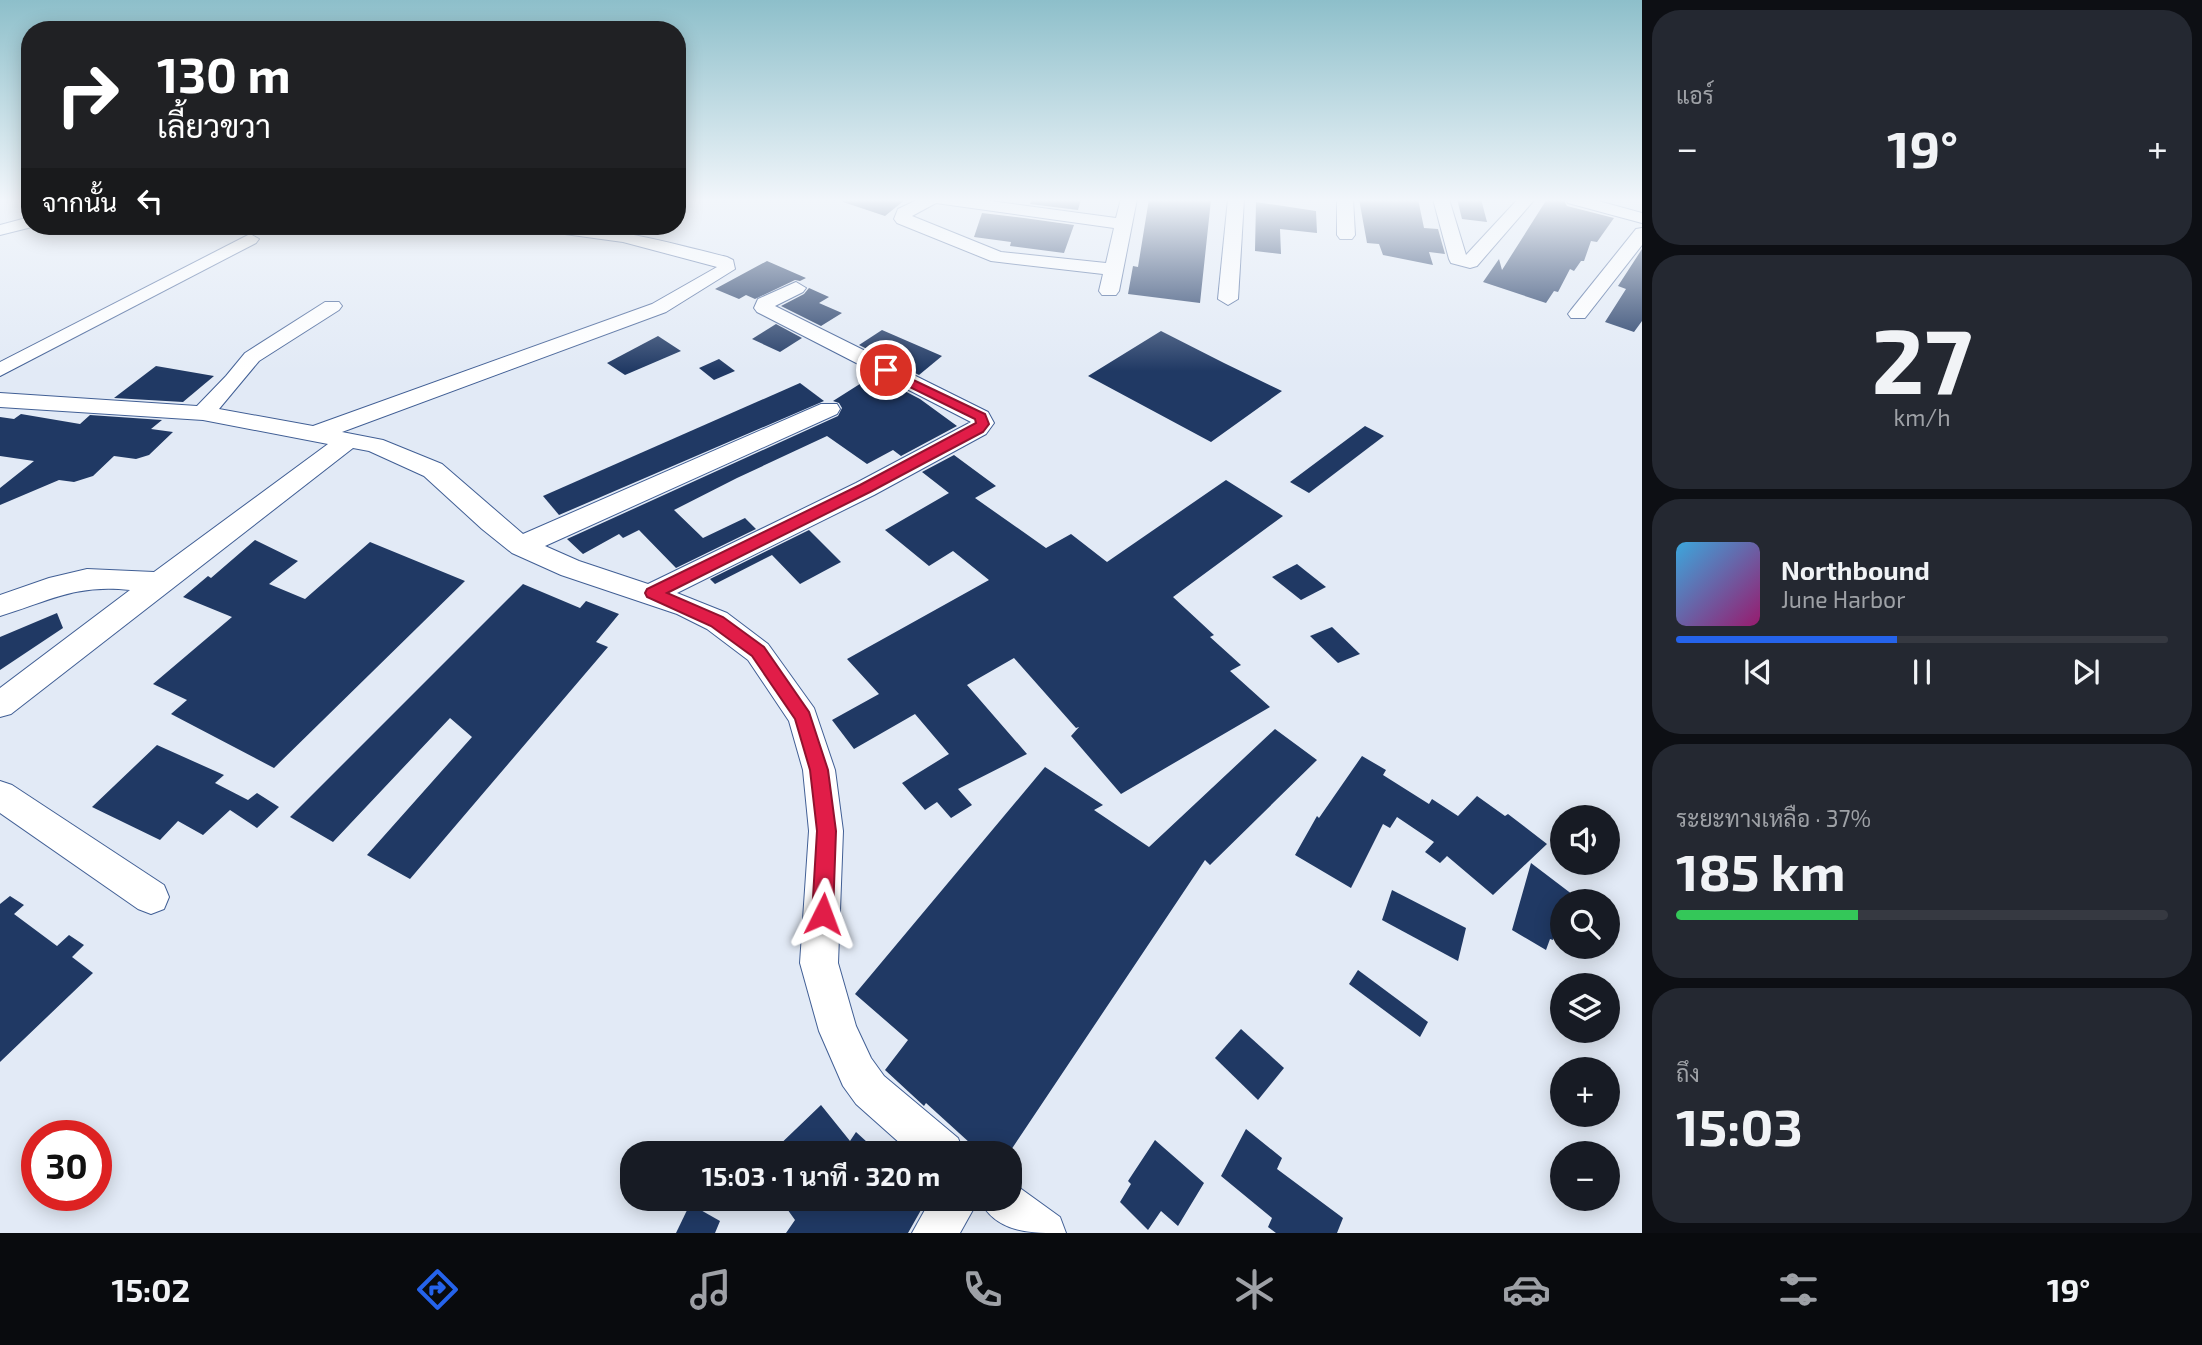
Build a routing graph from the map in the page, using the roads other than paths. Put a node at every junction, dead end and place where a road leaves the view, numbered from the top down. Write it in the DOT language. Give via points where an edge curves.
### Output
graph roads {
  1 [pos="217,257"];
  2 [pos="702,257"];
  3 [pos="997,257"];
  4 [pos="1117,257"];
  5 [pos="1231,257"];
  6 [pos="1457,257"];
  7 [pos="1474,257"];
  8 [pos="1623,257"];
  9 [pos="1114,270"];
  10 [pos="796,288"];
  11 [pos="1109,291"];
  12 [pos="1228,299"];
  13 [pos="332,306"];
  14 [pos="1578,314"];
  15 [pos="654,333"];
  16 [pos="0,370"];
  17 [pos="0,400"];
  18 [pos="829,409"];
  19 [pos="204,413"];
  20 [pos="330,438"];
  21 [pos="521,545"];
  22 [pos="160,582"];
  23 [pos="653,593"];
  24 [pos="0,606"];
  25 [pos="0,705"];
  26 [pos="0,795"];
  27 [pos="151,897"];
  28 [pos="929,1141"];
  29 [pos="949,1211"];
  30 [pos="1016,1211"];
  31 [pos="934,1233"];
  32 [pos="1044,1233"];
  1 -- 16 [label="street"];
  2 -- 20 [label="street" via="726,264 726,269 659,308"];
  3 -- 9 [label="street"];
  4 -- 9 [label="street"];
  5 -- 12 [label="street"];
  6 -- 7 [label="street" via="1464,261"];
  8 -- 14 [label="street"];
  9 -- 11 [label="street"];
  10 -- 23 [label="street" via="765,303 764,308 981,417 983,424 865,489"];
  13 -- 19 [label="street" via="252,357"];
  15 -- 20 [label="street" via="622,334"];
  17 -- 19 [label="street"];
  18 -- 21 [label="street"];
  19 -- 20 [label="street"];
  20 -- 21 [label="street" via="375,445 433,470"];
  20 -- 22 [label="street"];
  21 -- 23 [label="street" via="570,568"];
  22 -- 24 [label="street" via="79,581"];
  22 -- 25 [label="street"];
  23 -- 28 [label="street" via="717,621 758,652 803,717 819,770 826,831 819,963 838,1031 870,1090"];
  26 -- 27 [label="street"];
  29 -- 31 [label="street"];
  30 -- 32 [label="street"];
}
